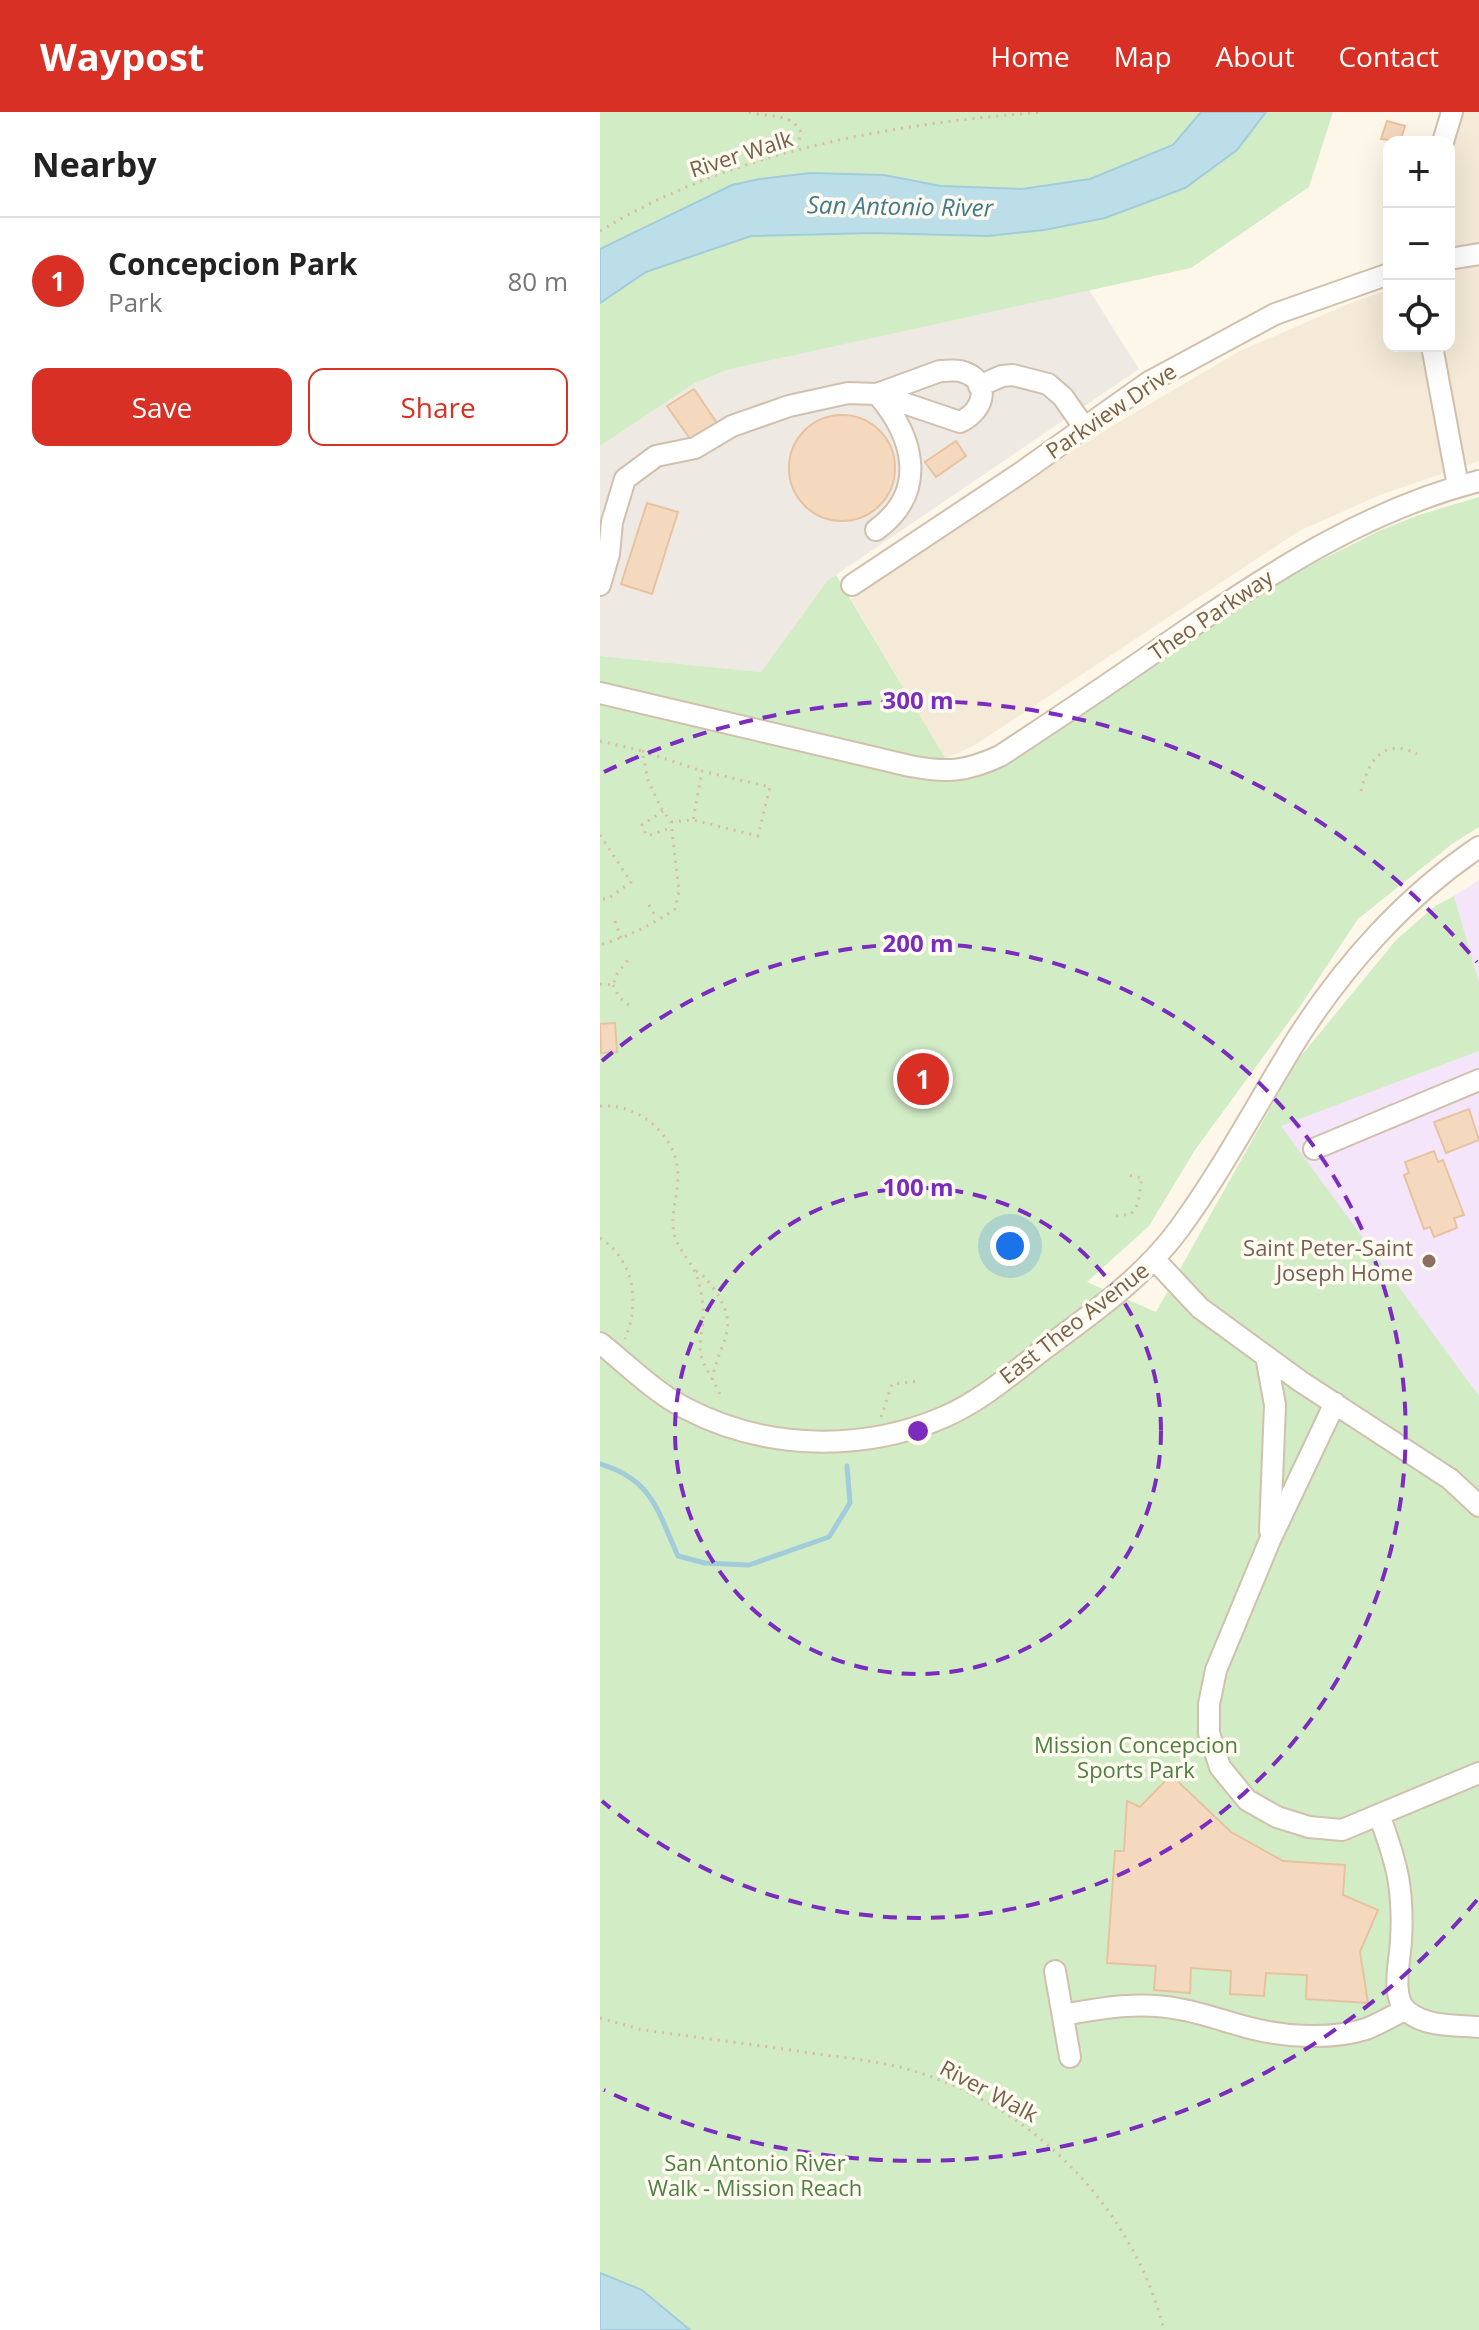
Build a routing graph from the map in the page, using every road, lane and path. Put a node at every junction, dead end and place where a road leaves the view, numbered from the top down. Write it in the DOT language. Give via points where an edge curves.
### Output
graph roads {
  1 [pos="749,112"];
  2 [pos="1043,112"];
  3 [pos="1452,112"];
  4 [pos="1445,136"];
  5 [pos="796,151"];
  6 [pos="600,231"];
  7 [pos="1479,254"];
  8 [pos="1455,258"];
  9 [pos="1383,276"];
  10 [pos="1433,352"];
  11 [pos="979,386"];
  12 [pos="877,394"];
  13 [pos="1084,427"];
  14 [pos="1479,481"];
  15 [pos="1458,486"];
  16 [pos="876,530"];
  17 [pos="600,585"];
  18 [pos="852,585"];
  19 [pos="600,693"];
  20 [pos="600,741"];
  21 [pos="642,751"];
  22 [pos="1417,754"];
  23 [pos="702,771"];
  24 [pos="1361,791"];
  25 [pos="663,811"];
  26 [pos="693,820"];
  27 [pos="671,822"];
  28 [pos="671,829"];
  29 [pos="600,835"];
  30 [pos="1479,847"];
  31 [pos="600,899"];
  32 [pos="649,905"];
  33 [pos="658,920"];
  34 [pos="615,921"];
  35 [pos="621,938"];
  36 [pos="600,945"];
  37 [pos="628,960"];
  38 [pos="600,984"];
  39 [pos="613,985"];
  40 [pos="629,1005"];
  41 [pos="1479,1080"];
  42 [pos="600,1106"];
  43 [pos="1314,1149"];
  44 [pos="1128,1175"];
  45 [pos="1116,1216"];
  46 [pos="600,1238"];
  47 [pos="1155,1260"];
  48 [pos="696,1271"];
  49 [pos="625,1339"];
  50 [pos="600,1343"];
  51 [pos="1266,1356"];
  52 [pos="712,1381"];
  53 [pos="920,1381"];
  54 [pos="721,1397"];
  55 [pos="1335,1403"];
  56 [pos="881,1417"];
  57 [pos="1479,1506"];
  58 [pos="1270,1540"];
  59 [pos="1479,1773"];
  60 [pos="1379,1815"];
  61 [pos="1055,1971"];
  62 [pos="1405,2010"];
  63 [pos="1063,2015"];
  64 [pos="600,2018"];
  65 [pos="1479,2027"];
  66 [pos="1070,2057"];
  67 [pos="1164,2330"];
  1 -- 5 [label="path" via="778,114 795,122 801,132"];
  2 -- 5 [label="path, River Walk" via="948,120"];
  3 -- 4 [label="street"];
  5 -- 6 [label="path, River Walk" via="716,176"];
  7 -- 8 [label="street"];
  9 -- 13 [label="street, Parkview Drive" via="1275,314 1149,382"];
  10 -- 15 [label="street"];
  11 -- 12 [label="street" via="960,371 940,371"];
  11 -- 12 [label="street" via="980,407 960,422"];
  11 -- 13 [label="street" via="1013,375 1048,384"];
  12 -- 16 [label="street" via="900,423 911,461 903,500"];
  12 -- 17 [label="street" via="848,393 789,406 732,426 695,448 656,456 625,479"];
  13 -- 18 [label="street, Parkview Drive"];
  14 -- 15 [label="street, Theo Parkway"];
  15 -- 19 [label="street, Theo Parkway" via="1318,545 1000,756 973,768 956,772 910,766"];
  20 -- 21 [label="path"];
  21 -- 23 [label="path"];
  21 -- 25 [label="path"];
  22 -- 24 [label="path" via="1406,748 1377,755"];
  23 -- 26 [label="path"];
  23 -- 26 [label="path" via="770,787 758,836"];
  25 -- 27 [label="path"];
  25 -- 28 [label="path" via="646,820 643,830 650,835"];
  26 -- 27 [label="path"];
  27 -- 28 [label="path"];
  28 -- 33 [label="path" via="678,902"];
  29 -- 31 [label="path" via="631,882"];
  30 -- 47 [label="street, East Theo Avenue" via="1423,891 1337,982"];
  32 -- 33 [label="path"];
  33 -- 35 [label="path"];
  34 -- 35 [label="path"];
  35 -- 36 [label="path"];
  37 -- 39 [label="path"];
  38 -- 39 [label="path"];
  39 -- 40 [label="path"];
  41 -- 43 [label="street"];
  42 -- 48 [label="path" via="640,1115 666,1140 677,1169 674,1235"];
  44 -- 45 [label="path" via="1142,1178 1138,1204 1131,1214"];
  46 -- 49 [label="path" via="619,1255 632,1282 633,1311"];
  47 -- 50 [label="street, East Theo Avenue" via="1104,1304 946,1417 851,1441 802,1442 717,1423 659,1393"];
  47 -- 51 [label="street" via="1200,1308"];
  48 -- 52 [label="path" via="703,1315 700,1347"];
  48 -- 52 [label="path" via="708,1280 727,1312 728,1327"];
  51 -- 55 [label="street"];
  51 -- 58 [label="street" via="1275,1405"];
  52 -- 54 [label="path"];
  53 -- 56 [label="path" via="892,1384"];
  55 -- 57 [label="street" via="1450,1479"];
  55 -- 58 [label="street"];
  58 -- 60 [label="street" via="1216,1670 1209,1733 1220,1767 1247,1800 1309,1827 1342,1830"];
  59 -- 60 [label="street"];
  60 -- 62 [label="street" via="1402,1887 1398,1994"];
  61 -- 63 [label="street"];
  62 -- 63 [label="street" via="1365,2029 1328,2035 1254,2029 1141,2005"];
  62 -- 65 [label="street" via="1424,2022"];
  63 -- 66 [label="street"];
  64 -- 67 [label="path, River Walk" via="643,2030 907,2068 999,2110 1039,2137 1110,2213 1142,2268"];
}
